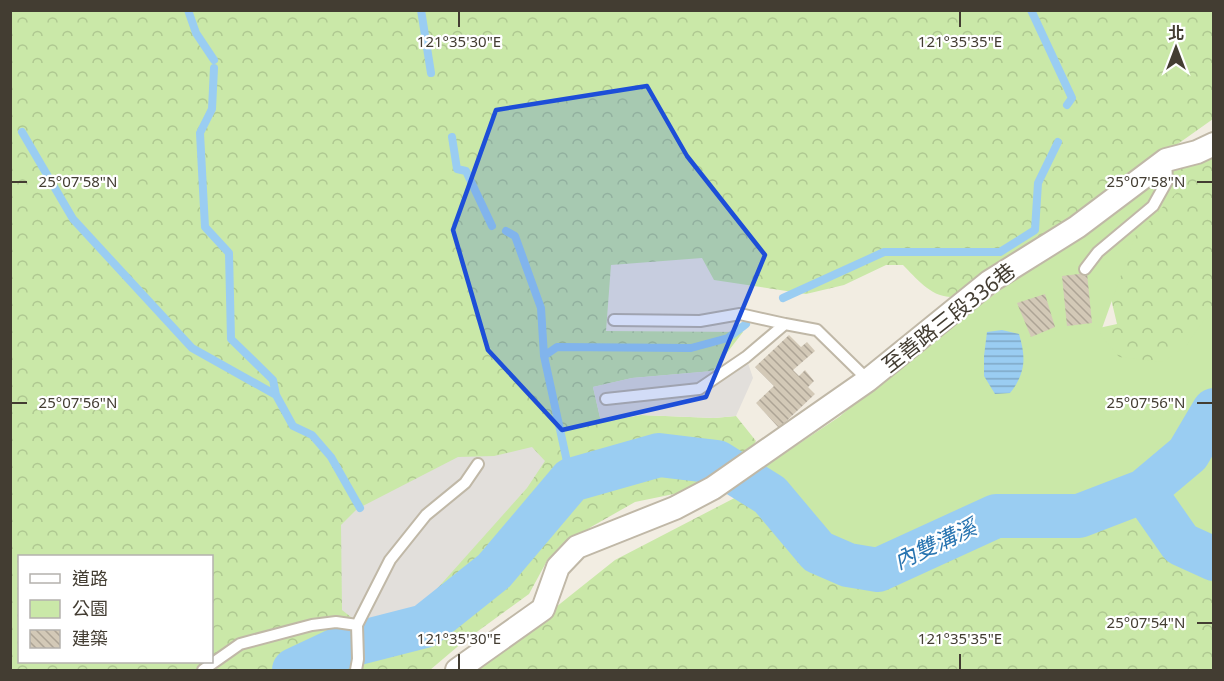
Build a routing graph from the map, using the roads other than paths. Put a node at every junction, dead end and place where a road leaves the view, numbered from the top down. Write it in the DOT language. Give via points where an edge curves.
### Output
graph roads {
  1 [pos="1214,144"];
  2 [pos="1166,160"];
  3 [pos="1085,268"];
  4 [pos="614,320"];
  5 [pos="785,324"];
  6 [pos="868,380"];
  7 [pos="606,399"];
  8 [pos="478,464"];
  9 [pos="357,625"];
  10 [pos="213,663"];
  11 [pos="356,670"];
  12 [pos="457,670"];
  1 -- 2 [label="street, 至善路三段336巷"];
  2 -- 3 [label="lane" via="1167,181 1153,206 1098,252"];
  2 -- 6 [label="street, 至善路三段336巷" via="1077,226 989,282"];
  4 -- 5 [label="lane" via="700,321 740,314"];
  5 -- 6 [label="lane" via="817,330"];
  5 -- 7 [label="lane" via="747,357 699,389"];
  6 -- 12 [label="street, 至善路三段336巷" via="713,488 675,508 577,547 558,567 543,609"];
  8 -- 9 [label="lane" via="465,483 426,515 390,560"];
  9 -- 10 [label="lane" via="336,622 240,644"];
  9 -- 11 [label="lane"];
}
